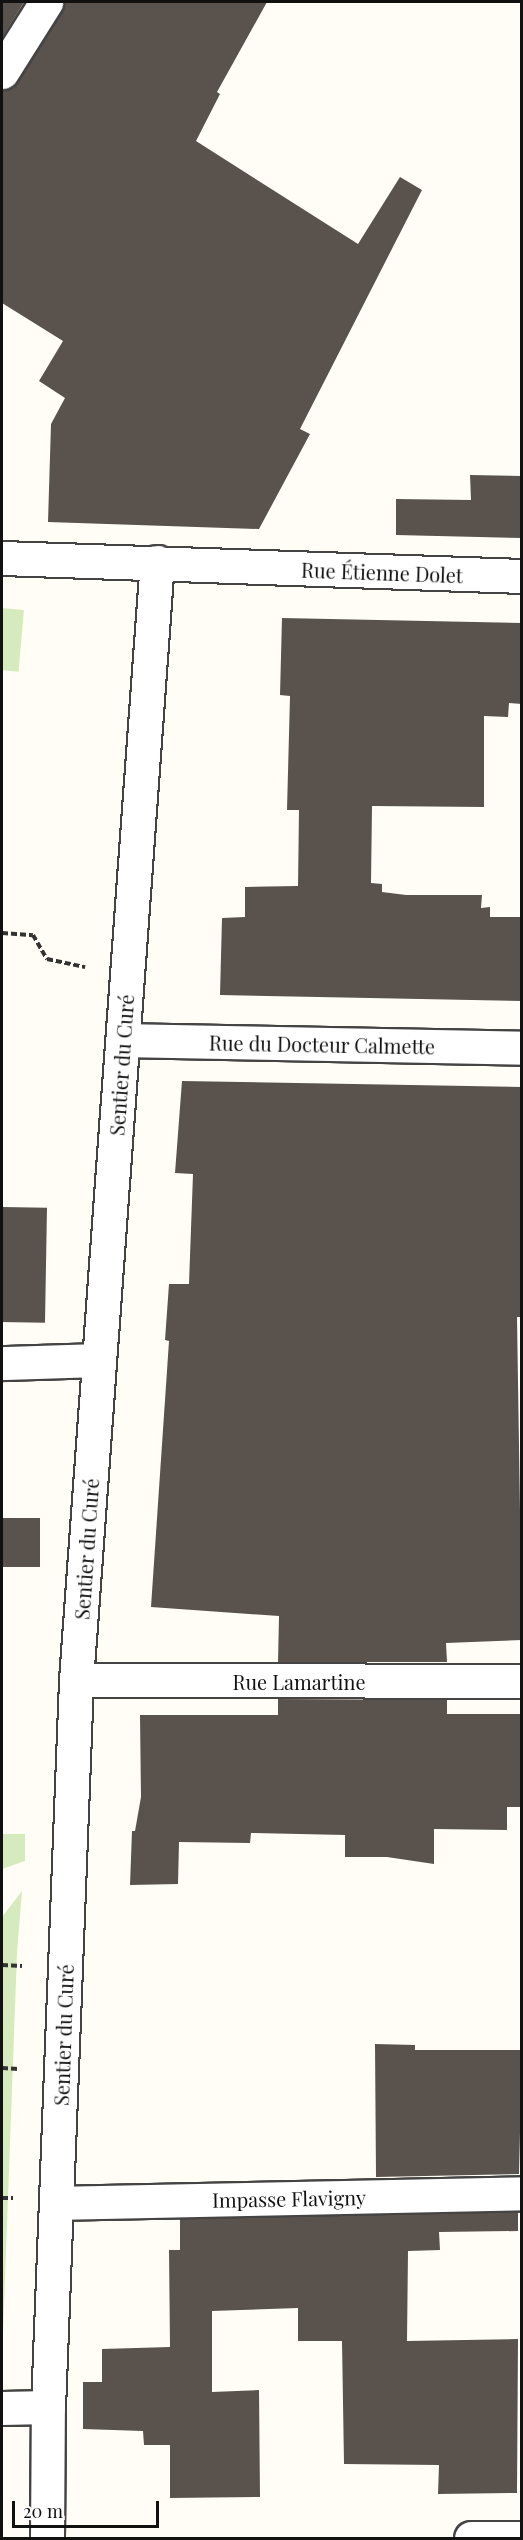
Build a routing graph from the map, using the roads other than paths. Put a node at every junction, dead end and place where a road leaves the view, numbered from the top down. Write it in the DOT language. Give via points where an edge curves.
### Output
graph roads {
  1 [pos="46,2"];
  2 [pos="2,72"];
  3 [pos="2,558"];
  4 [pos="157,562"];
  5 [pos="522,576"];
  6 [pos="123,1040"];
  7 [pos="522,1048"];
  8 [pos="98,1360"];
  9 [pos="2,1363"];
  10 [pos="76,1680"];
  11 [pos="522,1681"];
  12 [pos="522,2193"];
  13 [pos="57,2203"];
  14 [pos="48,2407"];
  15 [pos="2,2408"];
  16 [pos="47,2538"];
  17 [pos="471,2538"];
  18 [pos="522,2538"];
  1 -- 2 [label="street"];
  3 -- 4 [label="street, Rue Étienne Dolet"];
  4 -- 5 [label="street, Rue Étienne Dolet"];
  4 -- 6 [label="street, Sentier du Curé"];
  6 -- 7 [label="street, Rue du Docteur Calmette"];
  6 -- 8 [label="street, Sentier du Curé"];
  8 -- 9 [label="street"];
  8 -- 10 [label="street, Sentier du Curé"];
  10 -- 11 [label="street, Rue Lamartine"];
  10 -- 13 [label="street, Sentier du Curé"];
  12 -- 13 [label="street, Impasse Flavigny"];
  13 -- 14 [label="street, Sentier du Curé"];
  14 -- 15 [label="street"];
  14 -- 16 [label="street, Sentier du Curé"];
  17 -- 18 [label="street"];
}
